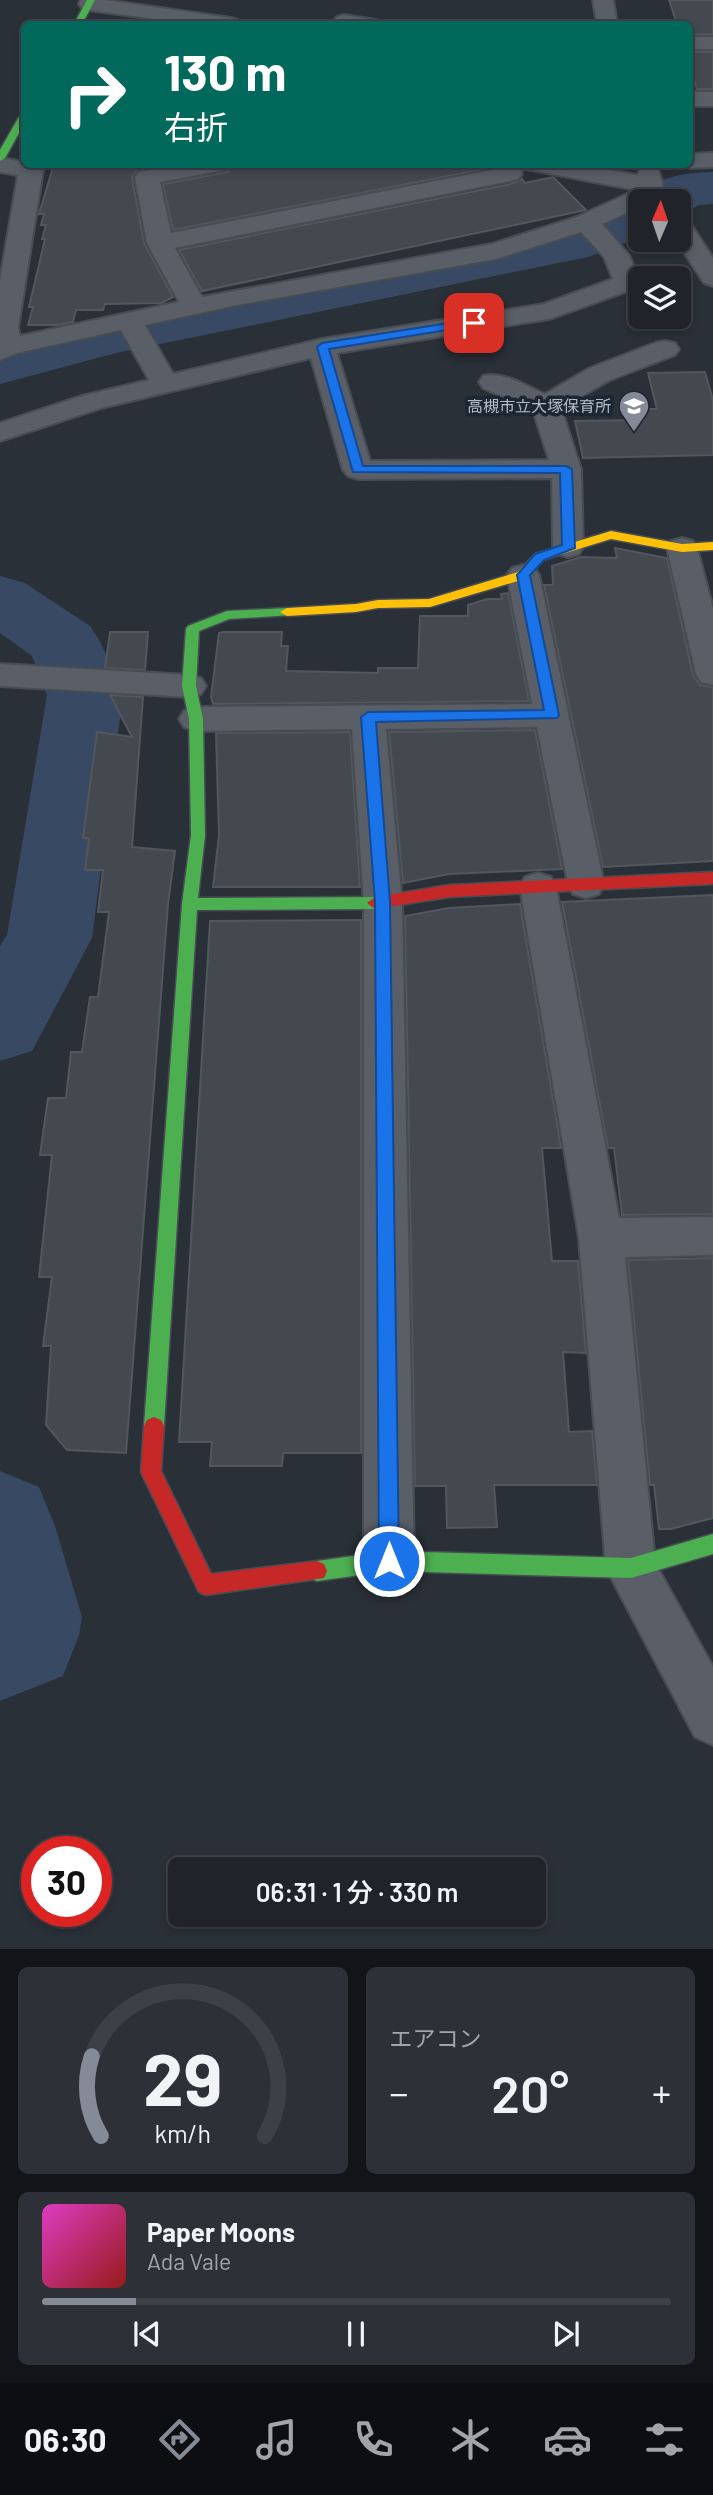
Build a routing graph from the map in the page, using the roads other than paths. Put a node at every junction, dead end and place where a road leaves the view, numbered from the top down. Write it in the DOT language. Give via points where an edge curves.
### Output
graph roads {
  1 [pos="603,0"];
  2 [pos="90,2"];
  3 [pos="80,21"];
  4 [pos="228,21"];
  5 [pos="606,21"];
  6 [pos="693,43"];
  7 [pos="713,43"];
  8 [pos="693,99"];
  9 [pos="713,99"];
  10 [pos="21,122"];
  11 [pos="0,158"];
  12 [pos="713,160"];
  13 [pos="693,161"];
  14 [pos="0,165"];
  15 [pos="197,168"];
  16 [pos="509,168"];
  17 [pos="546,168"];
  18 [pos="630,189"];
  19 [pos="628,200"];
  20 [pos="586,222"];
  21 [pos="160,243"];
  22 [pos="691,244"];
  23 [pos="713,278"];
  24 [pos="194,306"];
  25 [pos="129,320"];
  26 [pos="322,347"];
  27 [pos="4,349"];
  28 [pos="665,349"];
  29 [pos="493,382"];
  30 [pos="165,384"];
  31 [pos="546,405"];
  32 [pos="0,432"];
  33 [pos="566,469"];
  34 [pos="698,547"];
  35 [pos="568,548"];
  36 [pos="523,575"];
  37 [pos="713,674"];
  38 [pos="0,675"];
  39 [pos="190,686"];
  40 [pos="552,715"];
  41 [pos="368,717"];
  42 [pos="196,719"];
  43 [pos="713,878"];
  44 [pos="586,884"];
  45 [pos="538,887"];
  46 [pos="383,902"];
  47 [pos="190,904"];
  48 [pos="713,1236"];
  49 [pos="601,1238"];
  50 [pos="713,1544"];
  51 [pos="389,1561"];
  52 [pos="631,1568"];
  53 [pos="713,1719"];
  1 -- 5 [label="street"];
  2 -- 3 [label="street"];
  2 -- 4 [label="street"];
  6 -- 7 [label="street"];
  8 -- 9 [label="street"];
  10 -- 11 [label="street"];
  12 -- 13 [label="street"];
  14 -- 27 [label="street" via="32,170"];
  15 -- 21 [label="street" via="147,177"];
  16 -- 21 [label="street" via="510,174"];
  17 -- 18 [label="street"];
  19 -- 20 [label="street"];
  20 -- 24 [label="street" via="496,251"];
  20 -- 26 [label="street" via="616,255 627,282 549,311"];
  21 -- 24 [label="street"];
  22 -- 23 [label="street"];
  24 -- 25 [label="street"];
  25 -- 27 [label="street"];
  25 -- 30 [label="street"];
  26 -- 30 [label="street"];
  26 -- 33 [label="street" via="358,470"];
  28 -- 31 [label="street" via="600,374"];
  29 -- 31 [label="street"];
  30 -- 32 [label="street"];
  31 -- 33 [label="street"];
  33 -- 35 [label="street"];
  34 -- 35 [label="street" via="611,535"];
  34 -- 37 [label="street"];
  35 -- 36 [label="street" via="539,557"];
  36 -- 39 [label="street" via="430,603 227,615 193,629"];
  36 -- 40 [label="street"];
  38 -- 39 [label="street"];
  39 -- 42 [label="street"];
  40 -- 41 [label="street"];
  40 -- 44 [label="street"];
  41 -- 42 [label="street"];
  41 -- 46 [label="street"];
  42 -- 47 [label="street" via="198,835"];
  43 -- 44 [label="street"];
  44 -- 45 [label="street"];
  45 -- 46 [label="street" via="449,891"];
  45 -- 49 [label="street"];
  46 -- 47 [label="street"];
  46 -- 51 [label="street"];
  47 -- 51 [label="street" via="151,1472 206,1585"];
  48 -- 49 [label="street"];
  49 -- 52 [label="street"];
  50 -- 52 [label="street"];
  51 -- 52 [label="street"];
  52 -- 53 [label="street"];
}
